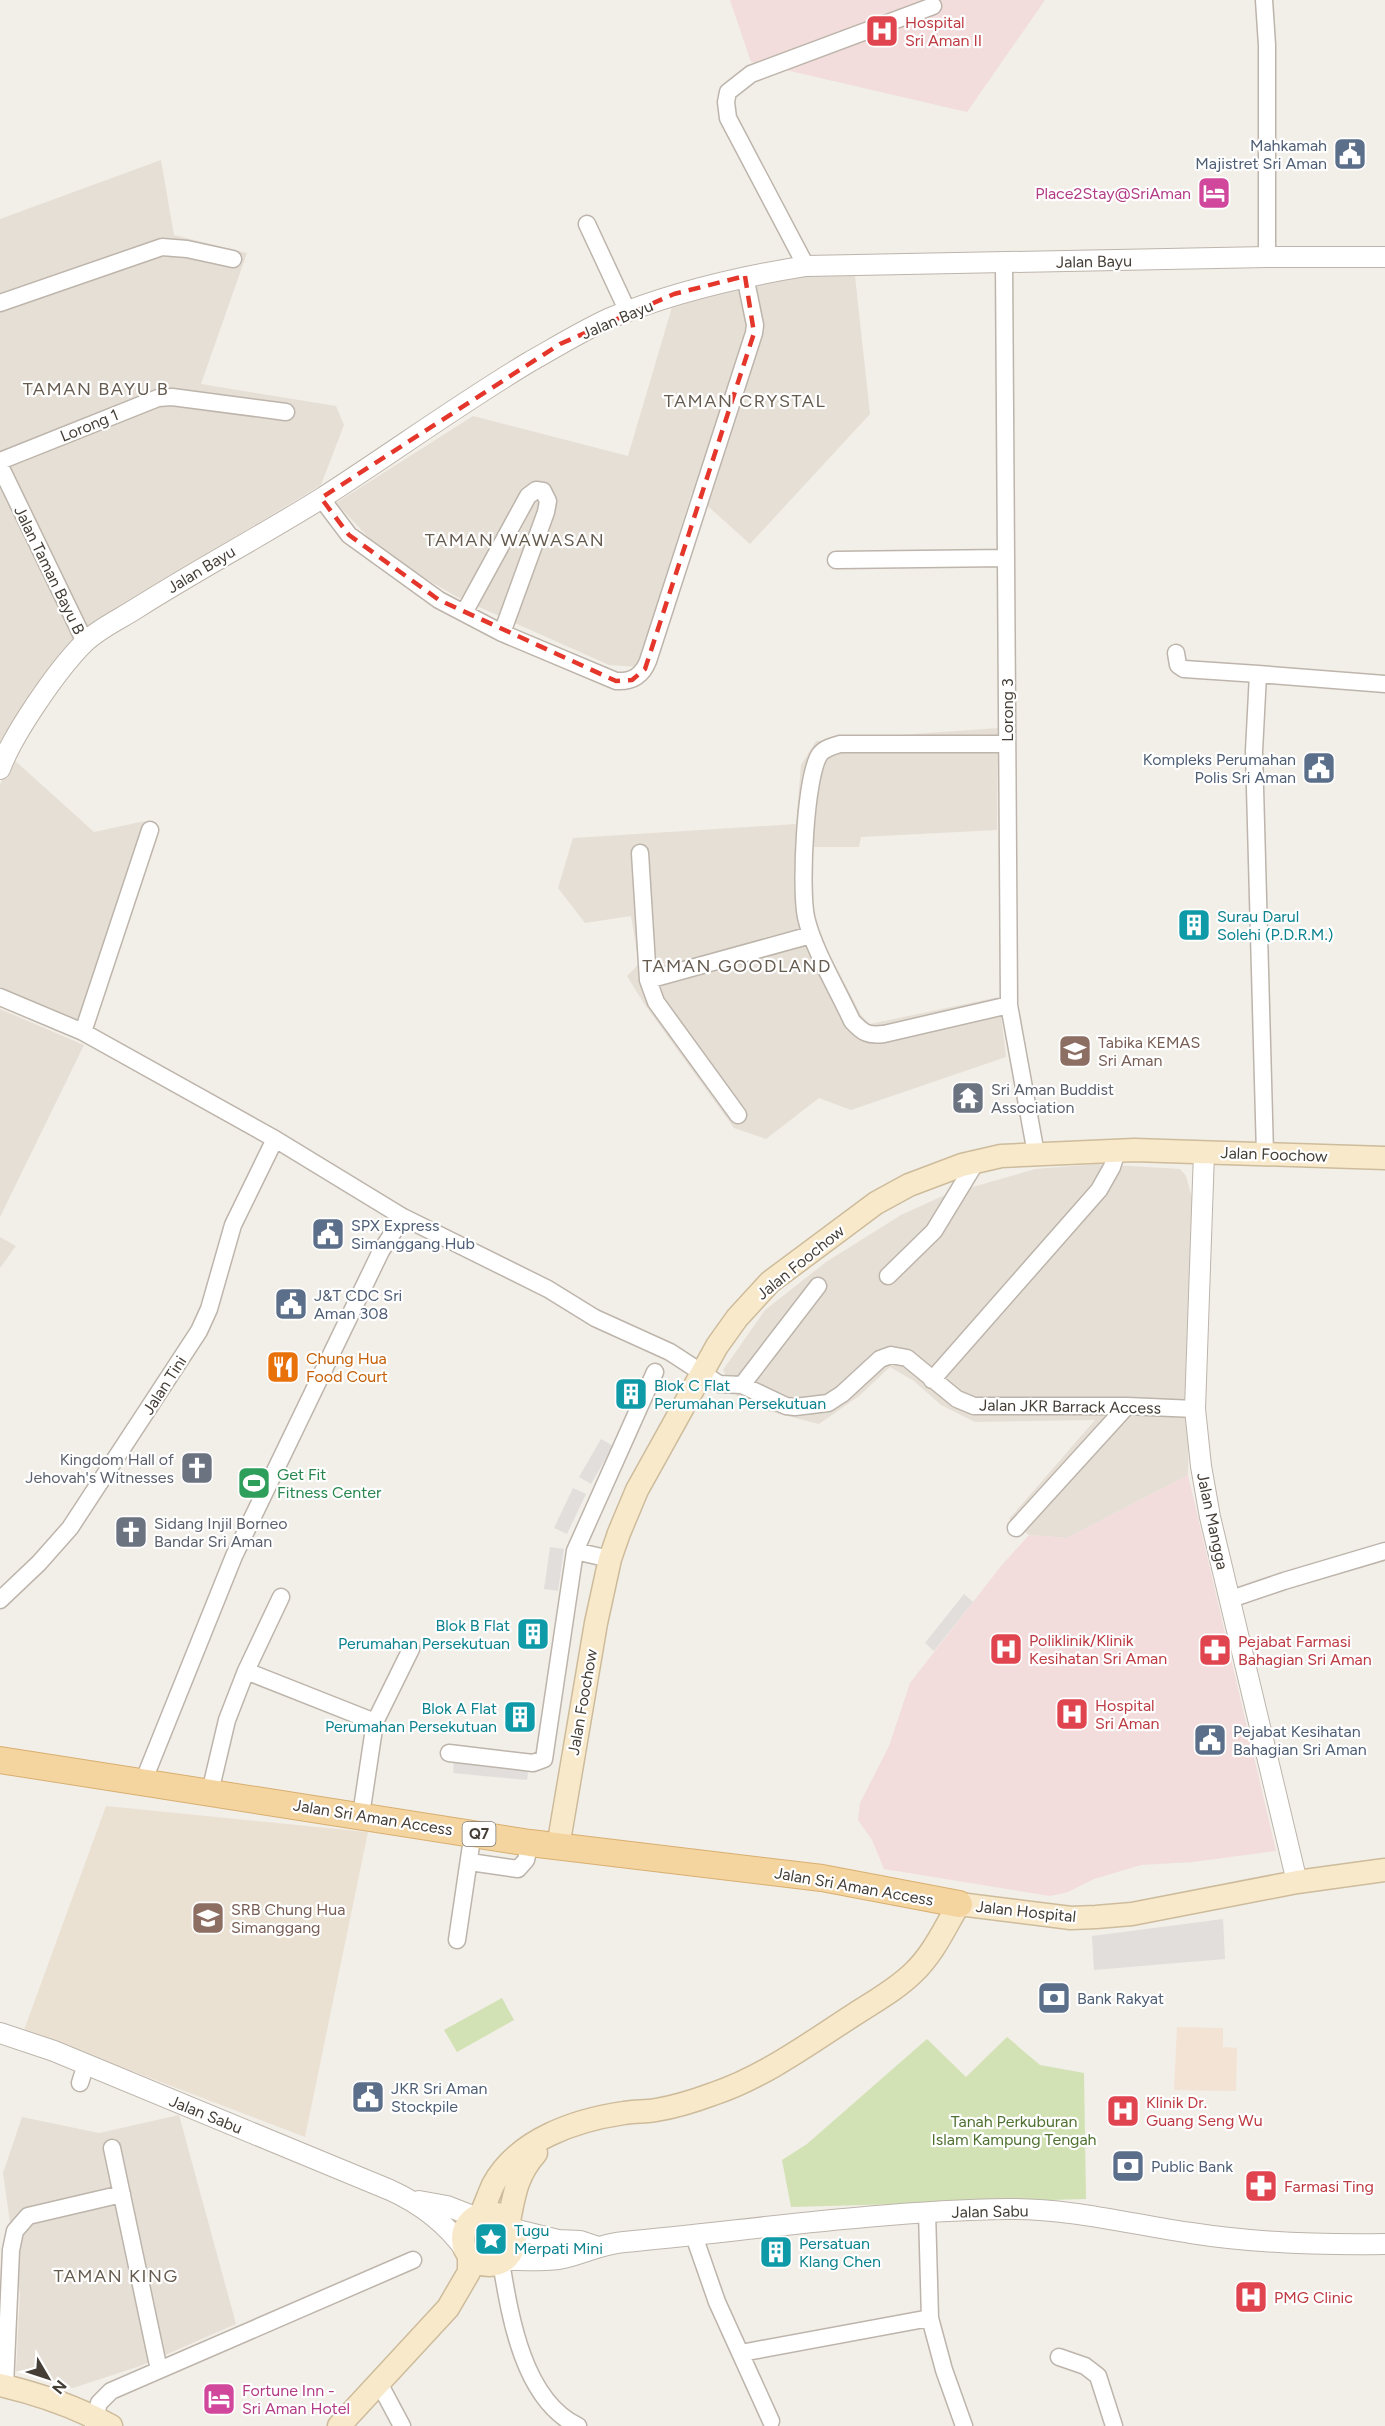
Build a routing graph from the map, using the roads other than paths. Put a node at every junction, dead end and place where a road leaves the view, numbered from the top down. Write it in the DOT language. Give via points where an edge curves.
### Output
graph roads {
  1 [pos="1264,0"];
  2 [pos="933,6"];
  3 [pos="587,224"];
  4 [pos="1267,257"];
  5 [pos="1385,257"];
  6 [pos="233,259"];
  7 [pos="1004,263"];
  8 [pos="806,266"];
  9 [pos="746,276"];
  10 [pos="0,303"];
  11 [pos="628,312"];
  12 [pos="286,412"];
  13 [pos="0,460"];
  14 [pos="0,466"];
  15 [pos="321,498"];
  16 [pos="1006,558"];
  17 [pos="836,560"];
  18 [pos="464,613"];
  19 [pos="502,633"];
  20 [pos="85,642"];
  21 [pos="1176,652"];
  22 [pos="1258,674"];
  23 [pos="1385,684"];
  24 [pos="1007,744"];
  25 [pos="2,758"];
  26 [pos="150,830"];
  27 [pos="640,853"];
  28 [pos="812,934"];
  29 [pos="648,980"];
  30 [pos="0,997"];
  31 [pos="1009,1005"];
  32 [pos="83,1032"];
  33 [pos="738,1115"];
  34 [pos="275,1139"];
  35 [pos="1204,1153"];
  36 [pos="1036,1154"];
  37 [pos="1265,1154"];
  38 [pos="1385,1158"];
  39 [pos="976,1162"];
  40 [pos="1111,1166"];
  41 [pos="403,1217"];
  42 [pos="888,1276"];
  43 [pos="818,1286"];
  44 [pos="655,1372"];
  45 [pos="932,1380"];
  46 [pos="721,1381"];
  47 [pos="1127,1406"];
  48 [pos="1195,1408"];
  49 [pos="1016,1528"];
  50 [pos="575,1551"];
  51 [pos="1385,1551"];
  52 [pos="610,1559"];
  53 [pos="281,1597"];
  54 [pos="1231,1599"];
  55 [pos="0,1600"];
  56 [pos="411,1649"];
  57 [pos="246,1671"];
  58 [pos="375,1722"];
  59 [pos="449,1753"];
  60 [pos="0,1760"];
  61 [pos="143,1782"];
  62 [pos="210,1792"];
  63 [pos="361,1815"];
  64 [pos="472,1832"];
  65 [pos="530,1843"];
  66 [pos="558,1847"];
  67 [pos="470,1862"];
  68 [pos="1385,1870"];
  69 [pos="1297,1882"];
  70 [pos="959,1904"];
  71 [pos="457,1940"];
  72 [pos="0,2033"];
  73 [pos="561,2130"];
  74 [pos="112,2148"];
  75 [pos="122,2194"];
  76 [pos="411,2199"];
  77 [pos="927,2212"];
  78 [pos="478,2216"];
  79 [pos="511,2225"];
  80 [pos="694,2236"];
  81 [pos="1385,2244"];
  82 [pos="595,2246"];
  83 [pos="468,2253"];
  84 [pos="413,2260"];
  85 [pos="499,2262"];
  86 [pos="448,2307"];
  87 [pos="930,2318"];
  88 [pos="741,2353"];
  89 [pos="1059,2357"];
  90 [pos="159,2370"];
  91 [pos="378,2381"];
  92 [pos="2,2386"];
  93 [pos="771,2421"];
  94 [pos="99,2423"];
  95 [pos="339,2426"];
  96 [pos="402,2426"];
  97 [pos="578,2426"];
  98 [pos="964,2426"];
  99 [pos="1114,2426"];
  1 -- 4 [label="street"];
  2 -- 8 [label="street" via="751,74 728,92 728,118"];
  3 -- 11 [label="street"];
  4 -- 5 [label="street, Jalan Bayu"];
  4 -- 7 [label="street, Jalan Bayu"];
  6 -- 10 [label="street" via="162,247"];
  7 -- 8 [label="street, Jalan Bayu"];
  7 -- 16 [label="street, Lorong 3"];
  8 -- 9 [label="street, Jalan Bayu"];
  9 -- 11 [label="street, Jalan Bayu" via="674,294"];
  9 -- 19 [label="street" via="754,333 645,669 632,680 616,681"];
  11 -- 15 [label="street, Jalan Bayu" via="560,344 484,389"];
  12 -- 13 [label="street, Lorong 1" via="158,398"];
  14 -- 20 [label="street, Jalan Taman Bayu B"];
  15 -- 18 [label="street" via="349,535 439,600"];
  15 -- 20 [label="street, Jalan Bayu"];
  16 -- 17 [label="street"];
  16 -- 24 [label="street, Lorong 3"];
  18 -- 19 [label="street"];
  18 -- 19 [label="street" via="528,496 536,490 543,492 548,497 546,512"];
  20 -- 25 [label="street, Jalan Bayu" via="56,677"];
  21 -- 22 [label="street" via="1178,665 1184,669"];
  22 -- 23 [label="street"];
  22 -- 37 [label="street" via="1254,750"];
  24 -- 28 [label="street" via="840,744 824,750 813,775 803,856 803,896"];
  24 -- 31 [label="street, Lorong 3"];
  26 -- 32 [label="street"];
  27 -- 29 [label="street"];
  28 -- 29 [label="street"];
  28 -- 31 [label="street" via="852,1021 870,1035"];
  29 -- 33 [label="street" via="656,1002"];
  30 -- 32 [label="street, Jalan JKR Barrack Access"];
  31 -- 36 [label="street, Lorong 3"];
  32 -- 34 [label="street, Jalan JKR Barrack Access"];
  34 -- 41 [label="street, Jalan JKR Barrack Access"];
  34 -- 55 [label="street, Jalan Tini" via="233,1225 199,1331 70,1528"];
  35 -- 37 [label="main road, Jalan Foochow"];
  35 -- 40 [label="main road, Jalan Foochow"];
  35 -- 48 [label="street, Jalan Mangga"];
  36 -- 39 [label="main road, Jalan Foochow"];
  36 -- 40 [label="main road, Jalan Foochow"];
  37 -- 38 [label="main road, Jalan Foochow"];
  39 -- 42 [label="street" via="934,1231"];
  39 -- 46 [label="main road, Jalan Foochow" via="909,1185 876,1203 770,1282 717,1346"];
  40 -- 45 [label="street" via="1098,1190"];
  41 -- 46 [label="street, Jalan JKR Barrack Access"];
  41 -- 61 [label="street" via="381,1251 234,1556"];
  43 -- 46 [label="street"];
  44 -- 50 [label="street"];
  45 -- 46 [label="street, Jalan JKR Barrack Access" via="907,1358 891,1355 880,1359 828,1402 795,1407"];
  45 -- 47 [label="street, Jalan JKR Barrack Access" via="974,1406"];
  46 -- 52 [label="main road, Jalan Foochow" via="637,1490"];
  47 -- 48 [label="street, Jalan JKR Barrack Access"];
  47 -- 49 [label="street"];
  48 -- 54 [label="street, Jalan Mangga" via="1210,1517"];
  50 -- 52 [label="street"];
  50 -- 59 [label="street" via="544,1759 533,1763"];
  51 -- 54 [label="street"];
  52 -- 66 [label="main road, Jalan Foochow"];
  53 -- 57 [label="street"];
  54 -- 69 [label="street, Jalan Mangga"];
  56 -- 58 [label="street"];
  57 -- 58 [label="street"];
  57 -- 62 [label="street" via="227,1720"];
  58 -- 63 [label="street"];
  60 -- 61 [label="main road, Jalan Sri Aman Access / Q7"];
  61 -- 62 [label="main road, Jalan Sri Aman Access / Q7"];
  62 -- 63 [label="main road, Jalan Sri Aman Access / Q7"];
  63 -- 64 [label="main road, Jalan Sri Aman Access / Q7"];
  64 -- 65 [label="main road, Jalan Sri Aman Access / Q7"];
  64 -- 67 [label="street"];
  65 -- 66 [label="main road, Jalan Sri Aman Access / Q7"];
  65 -- 67 [label="street" via="526,1860 518,1869"];
  66 -- 70 [label="main road, Jalan Sri Aman Access / Q7" via="822,1878"];
  67 -- 71 [label="street"];
  68 -- 69 [label="main road, Jalan Hospital / Q7"];
  69 -- 70 [label="main road, Jalan Hospital / Q7" via="1132,1914 1096,1917 1043,1916"];
  70 -- 73 [label="main road, Jalan Hospital" via="934,1948 899,1985 762,2072 715,2094 676,2106 625,2112"];
  72 -- 76 [label="street, Jalan Sabu" via="54,2051 83,2074"];
  73 -- 78 [label="main road, Jalan Hospital" via="544,2137 515,2159 494,2184"];
  73 -- 79 [label="main road" via="522,2170"];
  74 -- 75 [label="street"];
  75 -- 90 [label="street"];
  75 -- 92 [label="street" via="28,2216 15,2231"];
  76 -- 78 [label="street"];
  76 -- 83 [label="street" via="451,2230"];
  77 -- 80 [label="street, Jalan Sabu" via="759,2226"];
  77 -- 81 [label="street, Jalan Sabu" via="1047,2211 1262,2241"];
  77 -- 87 [label="street"];
  78 -- 79 [label="main road" via="496,2214"];
  78 -- 83 [label="main road" via="465,2229"];
  79 -- 82 [label="street" via="558,2240"];
  79 -- 85 [label="main road" via="514,2246"];
  80 -- 82 [label="street, Jalan Sabu"];
  80 -- 88 [label="street" via="717,2302"];
  82 -- 85 [label="street" via="558,2259"];
  83 -- 85 [label="main road" via="475,2261"];
  83 -- 86 [label="main road" via="469,2272"];
  84 -- 90 [label="street"];
  85 -- 86 [label="main road" via="471,2292"];
  85 -- 97 [label="street" via="509,2309 535,2385 562,2417"];
  86 -- 91 [label="main road"];
  87 -- 88 [label="street"];
  87 -- 98 [label="street"];
  88 -- 93 [label="street"];
  89 -- 99 [label="street" via="1098,2376"];
  90 -- 94 [label="street" via="111,2391 99,2403"];
  91 -- 95 [label="main road"];
  91 -- 96 [label="street"];
  92 -- 94 [label="main road" via="38,2395"];
}
